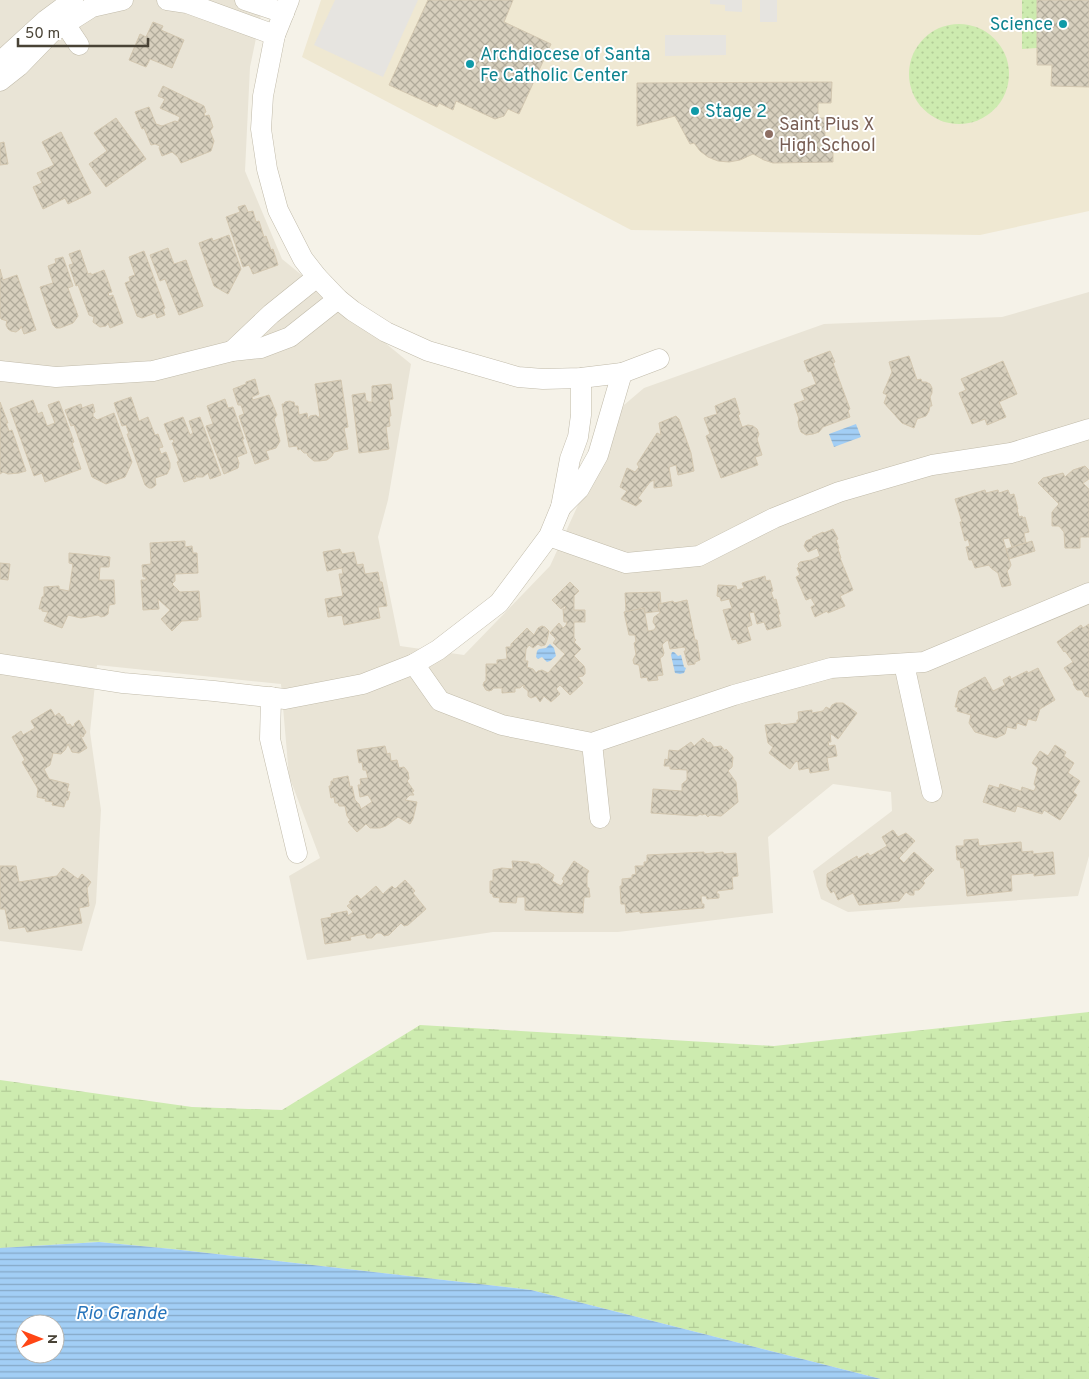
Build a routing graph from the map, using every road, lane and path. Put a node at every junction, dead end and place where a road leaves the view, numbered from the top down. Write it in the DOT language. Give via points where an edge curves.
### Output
graph roads {
  1 [pos="73,0"];
  2 [pos="123,0"];
  3 [pos="168,0"];
  4 [pos="245,0"];
  5 [pos="287,6"];
  6 [pos="65,24"];
  7 [pos="275,35"];
  8 [pos="79,45"];
  9 [pos="0,62"];
  10 [pos="0,82"];
  11 [pos="316,277"];
  12 [pos="338,298"];
  13 [pos="232,351"];
  14 [pos="659,359"];
  15 [pos="0,371"];
  16 [pos="622,373"];
  17 [pos="580,378"];
  18 [pos="1089,429"];
  19 [pos="561,507"];
  20 [pos="548,536"];
  21 [pos="1089,593"];
  22 [pos="0,664"];
  23 [pos="414,664"];
  24 [pos="904,664"];
  25 [pos="271,697"];
  26 [pos="592,744"];
  27 [pos="932,792"];
  28 [pos="600,818"];
  29 [pos="297,853"];
  1 -- 9 [label="street"];
  2 -- 6 [label="street" via="92,7"];
  3 -- 7 [label="street" via="186,2"];
  4 -- 5 [label="street"];
  5 -- 7 [label="street"];
  6 -- 8 [label="street"];
  6 -- 10 [label="street" via="51,33"];
  7 -- 11 [label="street" via="263,96 262,129 267,169 278,210"];
  11 -- 12 [label="street"];
  11 -- 13 [label="street"];
  12 -- 13 [label="street" via="290,337 261,348"];
  12 -- 17 [label="street" via="386,332 428,351 518,377"];
  13 -- 15 [label="street" via="153,371 56,377"];
  14 -- 16 [label="street"];
  16 -- 17 [label="street"];
  16 -- 19 [label="street" via="598,455 579,489"];
  17 -- 19 [label="street" via="578,437 570,459"];
  18 -- 20 [label="street" via="1011,453 932,466 839,492 774,518 699,556 626,563"];
  19 -- 20 [label="street"];
  20 -- 23 [label="street" via="499,603 438,650"];
  21 -- 24 [label="street" via="924,662"];
  22 -- 25 [label="street" via="123,683"];
  23 -- 25 [label="street" via="364,684 284,699"];
  23 -- 26 [label="street" via="440,701 502,725"];
  24 -- 26 [label="street" via="831,668 734,695"];
  24 -- 27 [label="street"];
  25 -- 29 [label="street" via="270,740"];
  26 -- 28 [label="street"];
}
